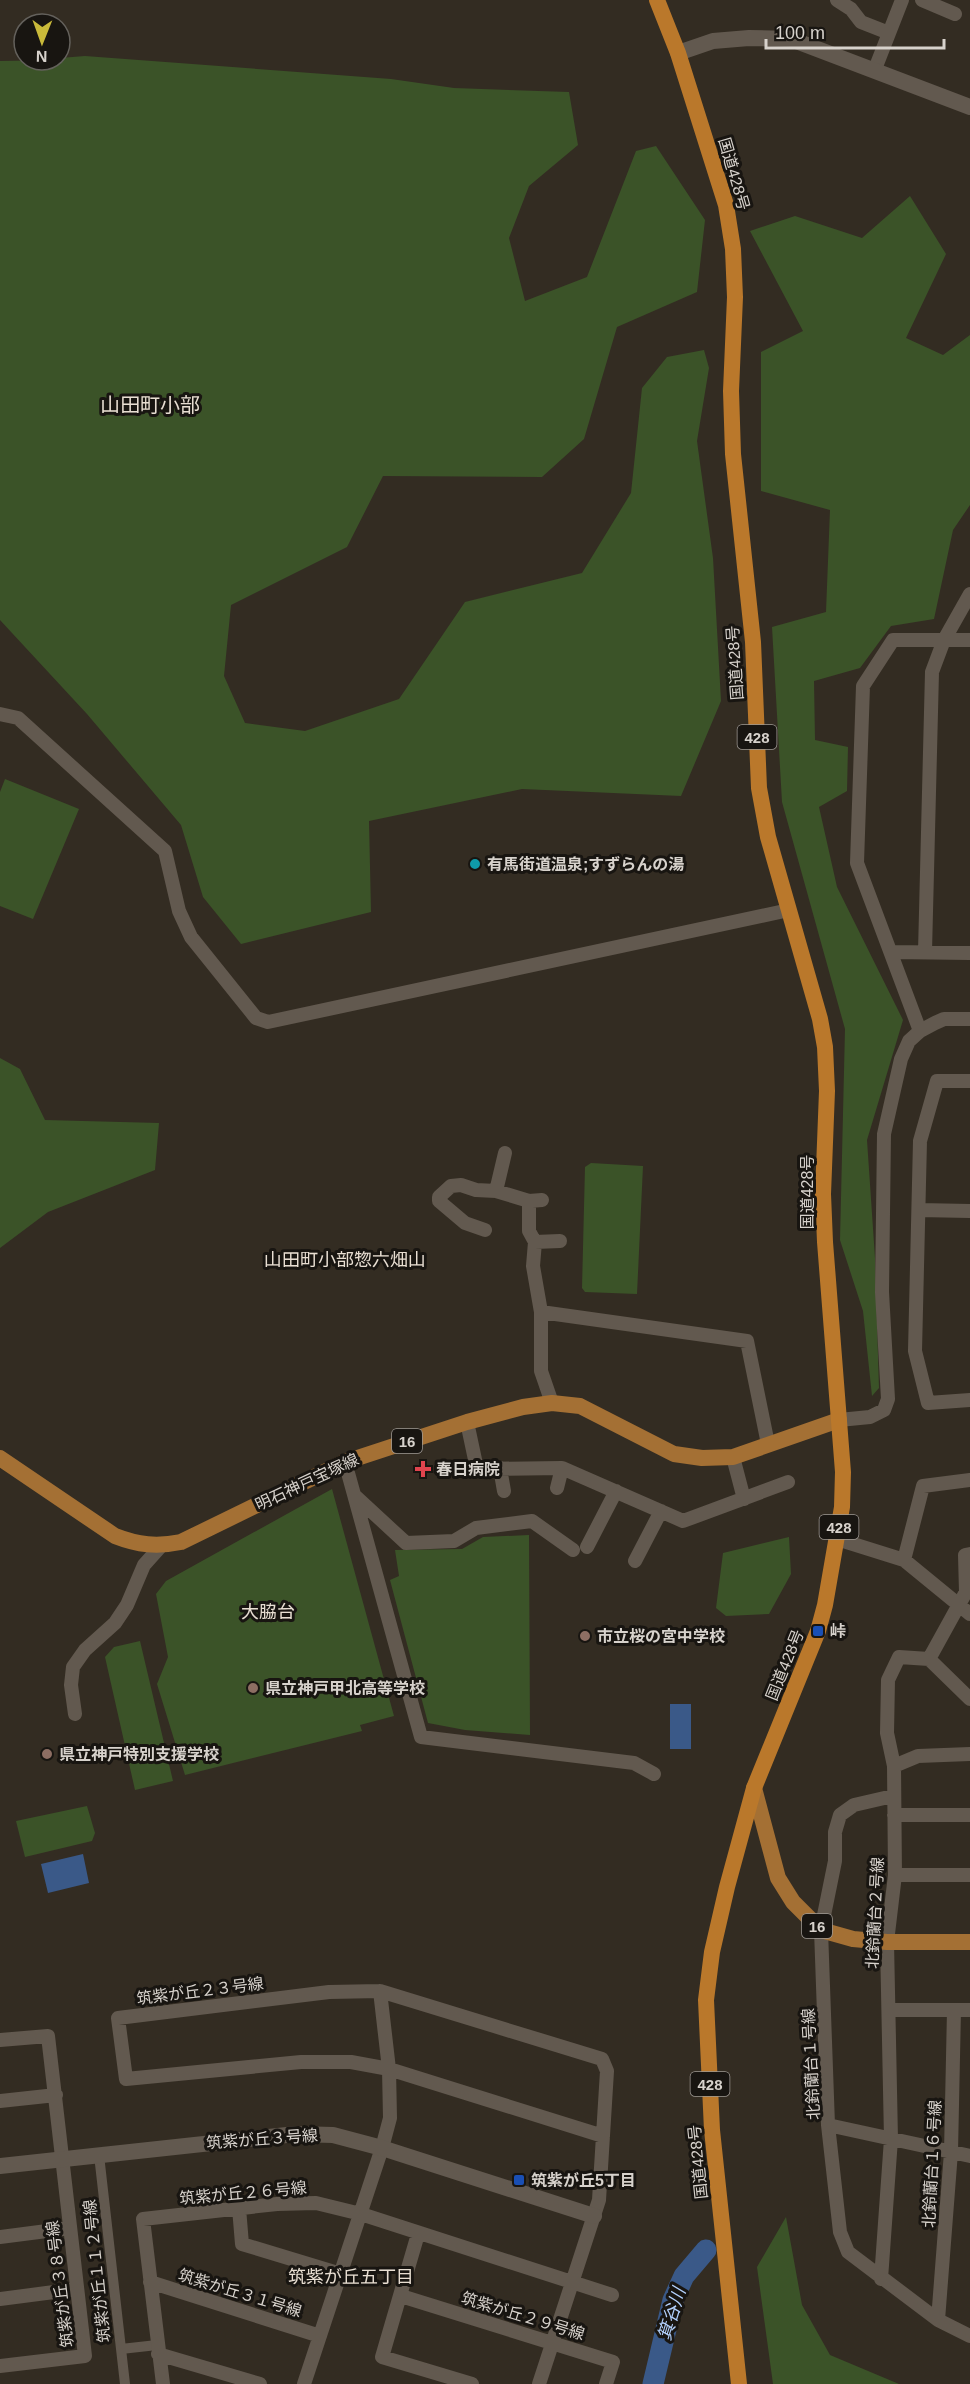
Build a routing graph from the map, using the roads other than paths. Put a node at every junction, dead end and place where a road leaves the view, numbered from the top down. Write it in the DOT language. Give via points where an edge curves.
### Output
graph roads {
  1 [pos="657,0"];
  2 [pos="837,0"];
  3 [pos="902,0"];
  4 [pos="922,0"];
  5 [pos="854,5"];
  6 [pos="955,14"];
  7 [pos="889,33"];
  8 [pos="678,53"];
  9 [pos="874,69"];
  10 [pos="970,107"];
  11 [pos="970,594"];
  12 [pos="944,640"];
  13 [pos="970,640"];
  14 [pos="0,714"];
  15 [pos="789,910"];
  16 [pos="892,952"];
  17 [pos="926,952"];
  18 [pos="970,953"];
  19 [pos="970,1019"];
  20 [pos="920,1031"];
  21 [pos="970,1081"];
  22 [pos="505,1154"];
  23 [pos="496,1191"];
  24 [pos="919,1210"];
  25 [pos="970,1211"];
  26 [pos="485,1230"];
  27 [pos="560,1241"];
  28 [pos="535,1242"];
  29 [pos="541,1312"];
  30 [pos="970,1400"];
  31 [pos="552,1403"];
  32 [pos="839,1420"];
  33 [pos="467,1422"];
  34 [pos="768,1444"];
  35 [pos="733,1457"];
  36 [pos="0,1458"];
  37 [pos="345,1462"];
  38 [pos="562,1467"];
  39 [pos="500,1468"];
  40 [pos="970,1480"];
  41 [pos="788,1482"];
  42 [pos="557,1488"];
  43 [pos="504,1491"];
  44 [pos="616,1491"];
  45 [pos="354,1494"];
  46 [pos="744,1498"];
  47 [pos="661,1511"];
  48 [pos="837,1539"];
  49 [pos="161,1546"];
  50 [pos="970,1554"];
  51 [pos="904,1560"];
  52 [pos="635,1561"];
  53 [pos="965,1609"];
  54 [pos="929,1659"];
  55 [pos="970,1699"];
  56 [pos="75,1714"];
  57 [pos="970,1754"];
  58 [pos="894,1766"];
  59 [pos="654,1774"];
  60 [pos="754,1788"];
  61 [pos="893,1796"];
  62 [pos="894,1815"];
  63 [pos="970,1815"];
  64 [pos="895,1875"];
  65 [pos="970,1875"];
  66 [pos="821,1930"];
  67 [pos="970,1941"];
  68 [pos="887,1942"];
  69 [pos="380,1991"];
  70 [pos="889,2010"];
  71 [pos="954,2010"];
  72 [pos="970,2010"];
  73 [pos="3,2036"];
  74 [pos="389,2069"];
  75 [pos="56,2095"];
  76 [pos="0,2101"];
  77 [pos="828,2125"];
  78 [pos="603,2136"];
  79 [pos="891,2139"];
  80 [pos="382,2148"];
  81 [pos="951,2152"];
  82 [pos="99,2155"];
  83 [pos="970,2156"];
  84 [pos="63,2159"];
  85 [pos="0,2166"];
  86 [pos="238,2208"];
  87 [pos="361,2214"];
  88 [pos="594,2216"];
  89 [pos="70,2228"];
  90 [pos="418,2234"];
  91 [pos="0,2237"];
  92 [pos="341,2274"];
  93 [pos="881,2279"];
  94 [pos="150,2282"];
  95 [pos="572,2283"];
  96 [pos="77,2289"];
  97 [pos="612,2295"];
  98 [pos="401,2296"];
  99 [pos="0,2299"];
  100 [pos="938,2320"];
  101 [pos="320,2336"];
  102 [pos="970,2336"];
  103 [pos="552,2342"];
  104 [pos="120,2349"];
  105 [pos="158,2350"];
  106 [pos="0,2366"];
  107 [pos="124,2384"];
  108 [pos="163,2384"];
  109 [pos="260,2384"];
  110 [pos="304,2384"];
  111 [pos="472,2384"];
  112 [pos="539,2384"];
  113 [pos="606,2384"];
  114 [pos="739,2384"];
  1 -- 8 [label="highway, 国道428号 / 428"];
  2 -- 5 [label="street"];
  3 -- 7 [label="street"];
  4 -- 6 [label="street"];
  5 -- 7 [label="street" via="861,22"];
  7 -- 9 [label="street"];
  8 -- 9 [label="street" via="713,41 792,39"];
  8 -- 15 [label="highway, 国道428号 / 428" via="726,205 733,249 733,454 753,642 759,788"];
  9 -- 10 [label="street"];
  11 -- 12 [label="street"];
  12 -- 13 [label="street"];
  12 -- 16 [label="street" via="893,640 863,686 857,863"];
  12 -- 17 [label="street" via="932,672"];
  14 -- 15 [label="street" via="18,718 165,851 179,911 191,937 256,1018 268,1022"];
  15 -- 32 [label="highway, 国道428号 / 428" via="825,1047 823,1194"];
  16 -- 17 [label="street"];
  16 -- 20 [label="street"];
  17 -- 18 [label="street"];
  19 -- 20 [label="street" via="944,1019"];
  20 -- 32 [label="street" via="909,1041 902,1059 884,1134 882,1293 888,1399 884,1410 870,1417"];
  21 -- 24 [label="street" via="937,1081 920,1141"];
  22 -- 23 [label="street"];
  23 -- 26 [label="street" via="451,1186 439,1197 465,1223"];
  23 -- 28 [label="street" via="535,1200 528,1231"];
  24 -- 25 [label="street"];
  24 -- 30 [label="street" via="915,1351 928,1403"];
  27 -- 28 [label="street"];
  28 -- 29 [label="street" via="533,1266"];
  29 -- 31 [label="street" via="541,1371"];
  29 -- 34 [label="street" via="747,1341"];
  31 -- 33 [label="main road, 明石神戸宝塚線 / 16"];
  31 -- 35 [label="main road, 明石神戸宝塚線 / 16" via="590,1410 674,1454"];
  32 -- 34 [label="main road, 明石神戸宝塚線 / 16"];
  32 -- 48 [label="highway, 国道428号 / 428" via="843,1472"];
  33 -- 37 [label="main road, 明石神戸宝塚線 / 16"];
  33 -- 39 [label="street" via="477,1469"];
  34 -- 35 [label="main road, 明石神戸宝塚線 / 16"];
  35 -- 46 [label="street"];
  36 -- 49 [label="main road, 明石神戸宝塚線 / 16" via="115,1536 136,1544"];
  37 -- 45 [label="street"];
  37 -- 49 [label="main road, 明石神戸宝塚線 / 16" via="181,1542"];
  38 -- 39 [label="street"];
  38 -- 42 [label="street"];
  38 -- 44 [label="street"];
  39 -- 43 [label="street"];
  40 -- 51 [label="street" via="923,1486"];
  41 -- 46 [label="street"];
  44 -- 45 [label="street" via="580,1548 532,1521 476,1528 454,1541 406,1543"];
  44 -- 47 [label="street"];
  45 -- 59 [label="street" via="421,1737 634,1763"];
  46 -- 47 [label="street" via="683,1521"];
  47 -- 52 [label="street"];
  48 -- 51 [label="street"];
  48 -- 60 [label="highway, 国道428号 / 428" via="818,1631"];
  49 -- 56 [label="street" via="144,1565 115,1623 85,1650 73,1667"];
  50 -- 53 [label="street" via="965,1555"];
  51 -- 53 [label="street"];
  53 -- 54 [label="street" via="955,1611"];
  54 -- 55 [label="street"];
  54 -- 58 [label="street, 北鈴蘭台２号線" via="899,1657 888,1680 887,1733"];
  57 -- 58 [label="street" via="918,1756"];
  58 -- 61 [label="street, 北鈴蘭台２号線"];
  60 -- 66 [label="main road, 16" via="778,1878 793,1902"];
  60 -- 114 [label="highway, 国道428号 / 428" via="727,1887 706,2000 712,2130"];
  61 -- 62 [label="street, 北鈴蘭台２号線"];
  61 -- 66 [label="street, 北鈴蘭台１号線" via="854,1805 840,1815"];
  62 -- 63 [label="street"];
  62 -- 64 [label="street, 北鈴蘭台２号線"];
  64 -- 65 [label="street"];
  64 -- 68 [label="street, 北鈴蘭台２号線"];
  66 -- 68 [label="main road, 16" via="853,1939"];
  66 -- 77 [label="street, 北鈴蘭台１号線"];
  67 -- 68 [label="main road, 16"];
  68 -- 70 [label="street, 北鈴蘭台２号線"];
  69 -- 74 [label="street"];
  69 -- 74 [label="street, 筑紫が丘２３号線" via="329,1992 118,2018 126,2079 301,2062 351,2062"];
  69 -- 78 [label="street, 筑紫が丘２３号線" via="602,2059 607,2071"];
  70 -- 71 [label="street"];
  70 -- 79 [label="street, 北鈴蘭台２号線"];
  71 -- 72 [label="street"];
  71 -- 81 [label="street, 北鈴蘭台１６号線"];
  73 -- 75 [label="street, 筑紫が丘３８号線" via="48,2036"];
  74 -- 78 [label="street, 筑紫が丘２３号線"];
  74 -- 80 [label="street" via="390,2118"];
  75 -- 76 [label="street"];
  75 -- 84 [label="street, 筑紫が丘３８号線"];
  77 -- 79 [label="street, 北鈴蘭台１号線"];
  77 -- 93 [label="street" via="840,2232 848,2252"];
  78 -- 88 [label="street, 筑紫が丘２３号線" via="599,2200"];
  79 -- 81 [label="street, 北鈴蘭台１号線"];
  79 -- 93 [label="street, 北鈴蘭台２号線"];
  80 -- 82 [label="street, 筑紫が丘３号線" via="333,2135 296,2134"];
  80 -- 87 [label="street"];
  80 -- 88 [label="street, 筑紫が丘３号線"];
  81 -- 83 [label="street, 北鈴蘭台１号線"];
  81 -- 100 [label="street, 北鈴蘭台１６号線"];
  82 -- 84 [label="street, 筑紫が丘３号線"];
  82 -- 104 [label="street, 筑紫が丘１１２号線"];
  84 -- 85 [label="street, 筑紫が丘３号線"];
  84 -- 89 [label="street, 筑紫が丘３８号線"];
  86 -- 87 [label="street, 筑紫が丘２６号線" via="316,2203"];
  86 -- 92 [label="street" via="242,2244"];
  86 -- 94 [label="street, 筑紫が丘２６号線" via="143,2219"];
  87 -- 90 [label="street, 筑紫が丘２６号線"];
  87 -- 92 [label="street"];
  88 -- 95 [label="street, 筑紫が丘２３号線"];
  89 -- 91 [label="street"];
  89 -- 96 [label="street, 筑紫が丘３８号線"];
  90 -- 95 [label="street, 筑紫が丘２６号線"];
  90 -- 98 [label="street"];
  92 -- 101 [label="street"];
  93 -- 100 [label="street"];
  94 -- 101 [label="street, 筑紫が丘３１号線"];
  94 -- 105 [label="street, 筑紫が丘２６号線"];
  95 -- 97 [label="street, 筑紫が丘２６号線"];
  95 -- 103 [label="street, 筑紫が丘２３号線"];
  96 -- 99 [label="street"];
  96 -- 106 [label="street, 筑紫が丘３８号線" via="85,2356"];
  98 -- 103 [label="street, 筑紫が丘２９号線"];
  98 -- 111 [label="street" via="382,2357"];
  100 -- 102 [label="street"];
  101 -- 110 [label="street"];
  103 -- 112 [label="street, 筑紫が丘２３号線"];
  103 -- 113 [label="street, 筑紫が丘２９号線" via="613,2362"];
  104 -- 105 [label="street"];
  104 -- 107 [label="street, 筑紫が丘１１２号線"];
  105 -- 108 [label="street, 筑紫が丘２６号線"];
  105 -- 109 [label="street"];
}
